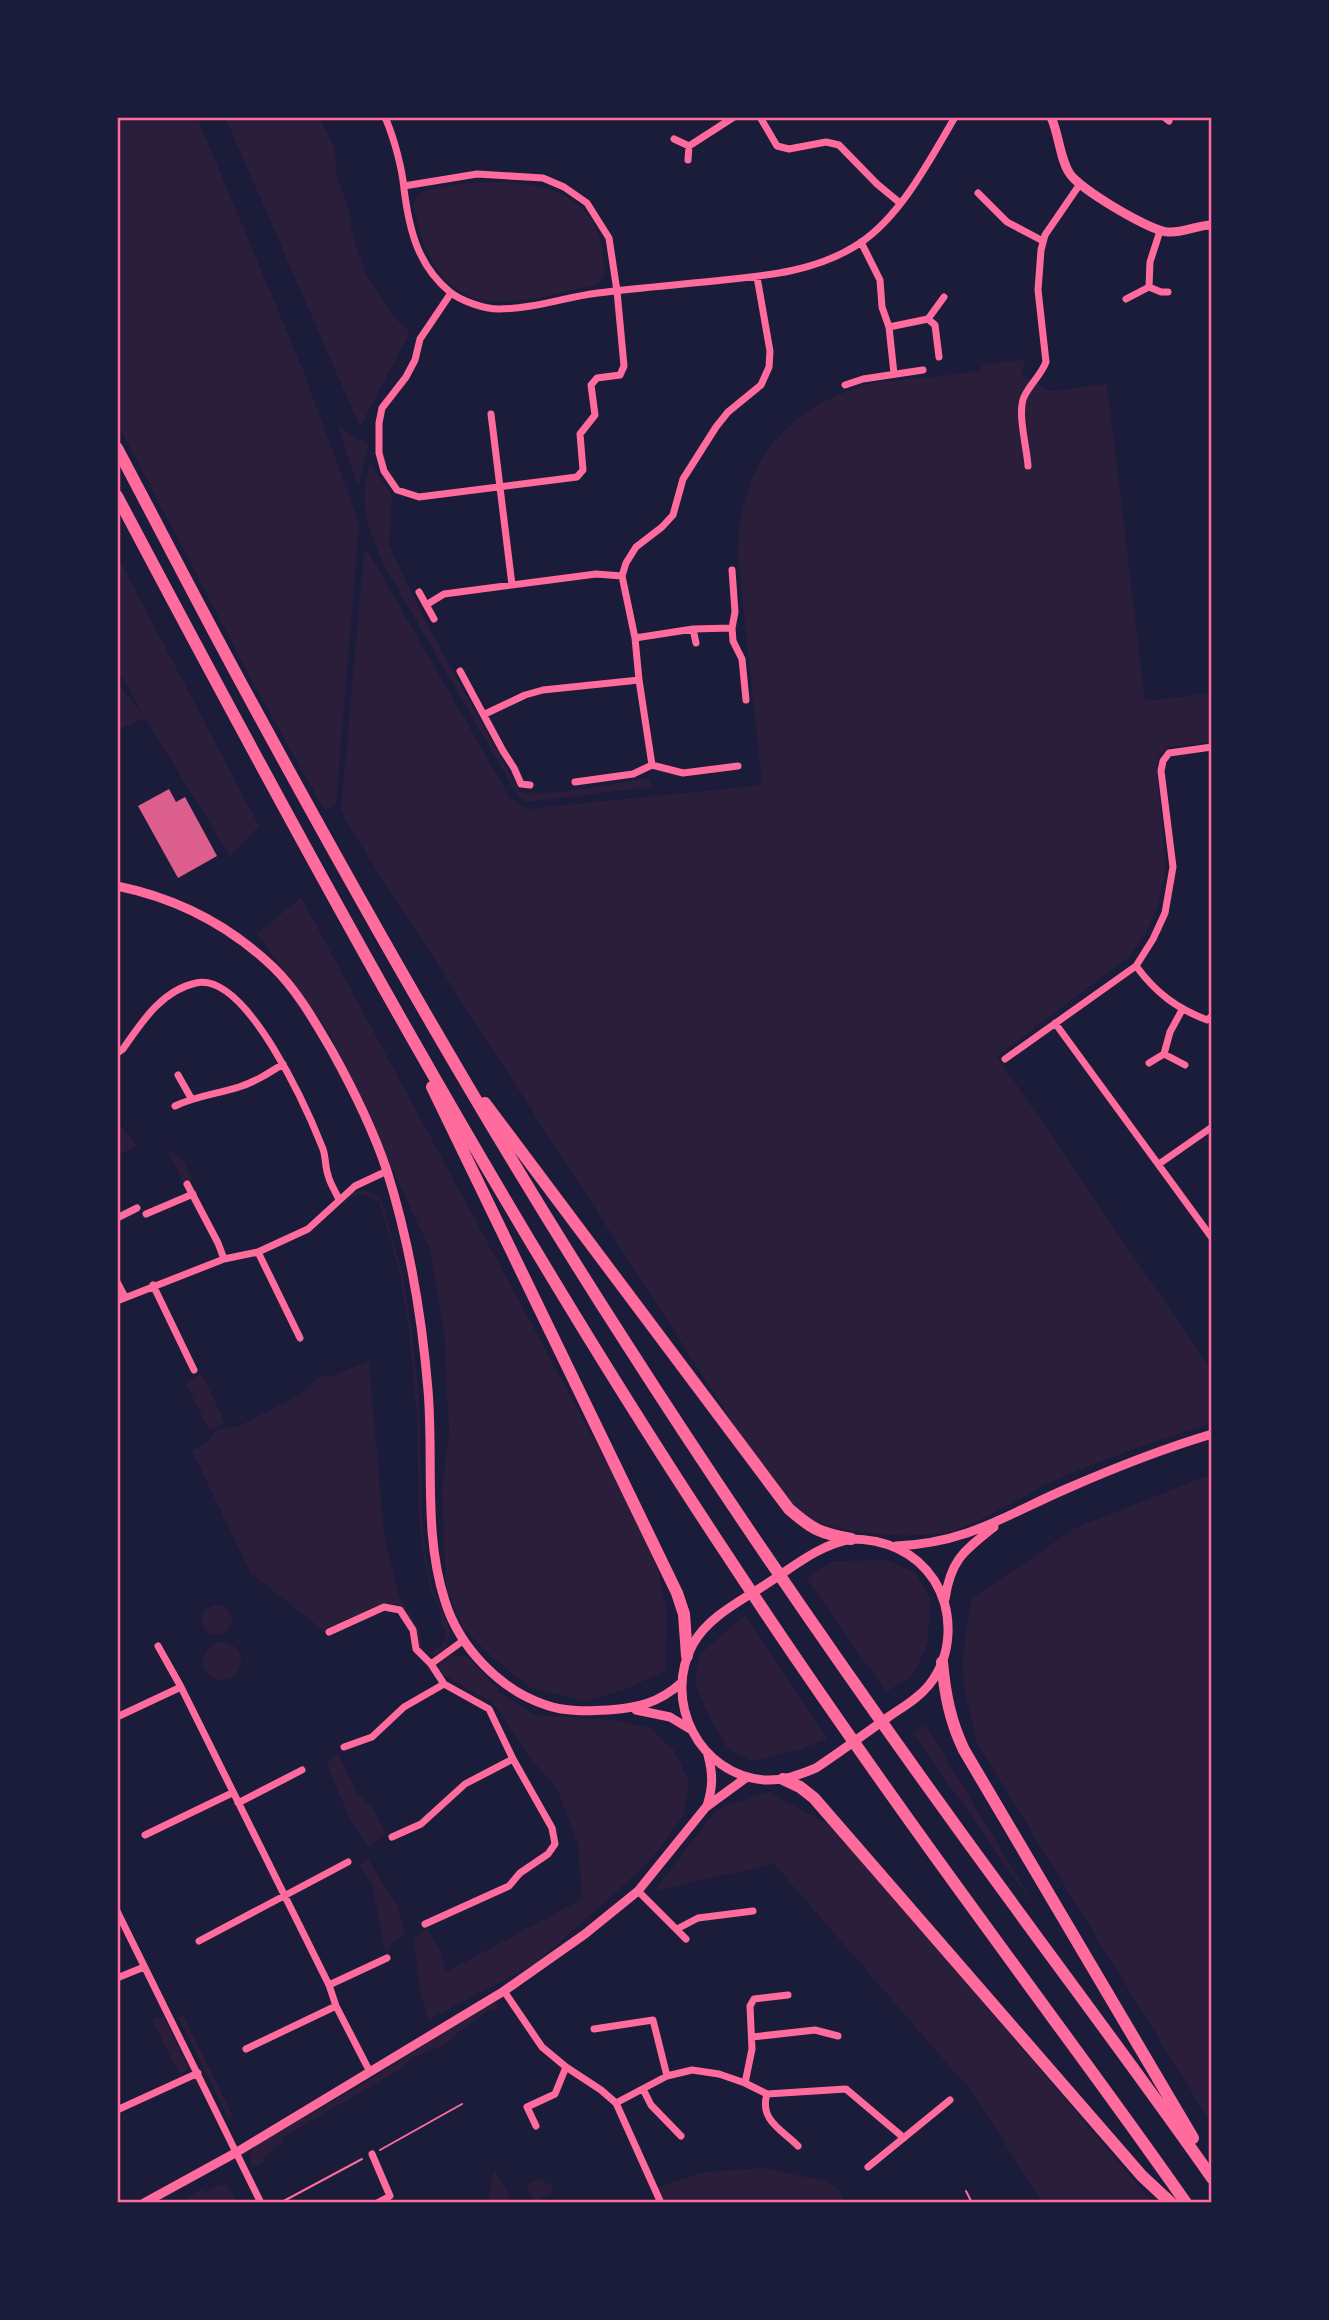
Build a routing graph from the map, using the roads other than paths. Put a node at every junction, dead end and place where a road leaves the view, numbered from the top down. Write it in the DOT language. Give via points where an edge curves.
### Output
graph roads {
  1 [pos="385,117"];
  2 [pos="734,117"];
  3 [pos="760,117"];
  4 [pos="956,117"];
  5 [pos="1051,117"];
  6 [pos="674,139"];
  7 [pos="689,146"];
  8 [pos="688,160"];
  9 [pos="1080,184"];
  10 [pos="404,186"];
  11 [pos="978,193"];
  12 [pos="900,203"];
  13 [pos="1212,225"];
  14 [pos="1160,231"];
  15 [pos="1042,241"];
  16 [pos="861,242"];
  17 [pos="757,276"];
  18 [pos="1149,287"];
  19 [pos="617,291"];
  20 [pos="1168,292"];
  21 [pos="451,293"];
  22 [pos="944,297"];
  23 [pos="1126,299"];
  24 [pos="928,319"];
  25 [pos="889,327"];
  26 [pos="939,357"];
  27 [pos="923,370"];
  28 [pos="894,374"];
  29 [pos="845,385"];
  30 [pos="492,414"];
  31 [pos="117,448"];
  32 [pos="1028,466"];
  33 [pos="500,488"];
  34 [pos="117,496"];
  35 [pos="732,570"];
  36 [pos="622,576"];
  37 [pos="513,585"];
  38 [pos="419,592"];
  39 [pos="426,605"];
  40 [pos="434,620"];
  41 [pos="733,628"];
  42 [pos="693,629"];
  43 [pos="635,638"];
  44 [pos="696,643"];
  45 [pos="460,671"];
  46 [pos="639,680"];
  47 [pos="746,700"];
  48 [pos="485,715"];
  49 [pos="1212,747"];
  50 [pos="652,765"];
  51 [pos="738,766"];
  52 [pos="575,782"];
  53 [pos="530,786"];
  54 [pos="117,886"];
  55 [pos="1136,966"];
  56 [pos="384,987"];
  57 [pos="1182,1010"];
  58 [pos="1212,1017"];
  59 [pos="1055,1023"];
  60 [pos="445,1049"];
  61 [pos="117,1053"];
  62 [pos="1164,1054"];
  63 [pos="1005,1059"];
  64 [pos="1149,1063"];
  65 [pos="283,1064"];
  66 [pos="1185,1065"];
  67 [pos="178,1075"];
  68 [pos="191,1098"];
  69 [pos="175,1107"];
  70 [pos="1212,1127"];
  71 [pos="1159,1164"];
  72 [pos="387,1171"];
  73 [pos="187,1184"];
  74 [pos="193,1194"];
  75 [pos="339,1199"];
  76 [pos="137,1208"];
  77 [pos="146,1214"];
  78 [pos="117,1218"];
  79 [pos="1212,1238"];
  80 [pos="258,1252"];
  81 [pos="224,1259"];
  82 [pos="117,1282"];
  83 [pos="153,1285"];
  84 [pos="121,1299"];
  85 [pos="300,1338"];
  86 [pos="194,1370"];
  87 [pos="1212,1434"];
  88 [pos="1001,1521"];
  89 [pos="851,1539"];
  90 [pos="894,1546"];
  91 [pos="944,1601"];
  92 [pos="329,1632"];
  93 [pos="464,1640"];
  94 [pos="158,1646"];
  95 [pos="687,1656"];
  96 [pos="942,1662"];
  97 [pos="431,1664"];
  98 [pos="681,1683"];
  99 [pos="444,1684"];
  100 [pos="181,1687"];
  101 [pos="626,1709"];
  102 [pos="117,1717"];
  103 [pos="690,1728"];
  104 [pos="344,1747"];
  105 [pos="708,1754"];
  106 [pos="513,1759"];
  107 [pos="302,1770"];
  108 [pos="747,1777"];
  109 [pos="783,1779"];
  110 [pos="232,1793"];
  111 [pos="238,1803"];
  112 [pos="706,1807"];
  113 [pos="145,1835"];
  114 [pos="392,1837"];
  115 [pos="348,1862"];
  116 [pos="638,1891"];
  117 [pos="284,1897"];
  118 [pos="117,1911"];
  119 [pos="753,1911"];
  120 [pos="425,1924"];
  121 [pos="677,1929"];
  122 [pos="686,1939"];
  123 [pos="199,1941"];
  124 [pos="387,1958"];
  125 [pos="144,1967"];
  126 [pos="117,1978"];
  127 [pos="329,1985"];
  128 [pos="504,1991"];
  129 [pos="788,1995"];
  130 [pos="336,2006"];
  131 [pos="594,2029"];
  132 [pos="838,2036"];
  133 [pos="752,2037"];
  134 [pos="246,2049"];
  135 [pos="566,2067"];
  136 [pos="370,2072"];
  137 [pos="198,2073"];
  138 [pos="667,2076"];
  139 [pos="745,2083"];
  140 [pos="643,2089"];
  141 [pos="767,2094"];
  142 [pos="950,2100"];
  143 [pos="616,2103"];
  144 [pos="117,2110"];
  145 [pos="536,2126"];
  146 [pos="681,2136"];
  147 [pos="904,2138"];
  148 [pos="797,2146"];
  149 [pos="237,2152"];
  150 [pos="372,2154"];
  151 [pos="867,2167"];
  152 [pos="1212,2170"];
  153 [pos="1212,2178"];
  154 [pos="144,2203"];
  155 [pos="261,2203"];
  156 [pos="377,2203"];
  157 [pos="661,2203"];
  158 [pos="1171,2203"];
  159 [pos="1186,2203"];
  1 -- 10 [label="street"];
  2 -- 7 [label="street"];
  3 -- 12 [label="street" via="777,146 839,145"];
  4 -- 12 [label="street"];
  5 -- 9 [label="street" via="1069,174"];
  6 -- 7 [label="street"];
  7 -- 8 [label="street"];
  9 -- 14 [label="street"];
  9 -- 15 [label="street"];
  10 -- 19 [label="street" via="477,174 543,178 564,187 587,203 609,237"];
  10 -- 21 [label="street" via="406,211 423,261"];
  11 -- 15 [label="street" via="1007,222"];
  12 -- 16 [label="street"];
  13 -- 14 [label="street"];
  14 -- 18 [label="street" via="1150,262"];
  15 -- 32 [label="street" via="1038,290 1046,362 1020,407"];
  16 -- 17 [label="street" via="819,264"];
  16 -- 25 [label="street" via="880,280"];
  17 -- 19 [label="street"];
  17 -- 36 [label="street" via="770,351 761,385 716,427 682,479 673,514 636,547"];
  18 -- 20 [label="street"];
  18 -- 23 [label="street"];
  19 -- 21 [label="street" via="496,309"];
  19 -- 33 [label="street" via="624,366 620,375 597,378 591,385 595,415 580,434 583,470 577,477"];
  21 -- 33 [label="street" via="420,339 406,377 382,408 379,453 397,490 419,497"];
  22 -- 24 [label="street"];
  24 -- 25 [label="street"];
  24 -- 26 [label="street" via="935,325"];
  25 -- 28 [label="street"];
  27 -- 28 [label="street"];
  28 -- 29 [label="street"];
  30 -- 33 [label="street"];
  31 -- 60 [label="highway" via="250,700"];
  33 -- 37 [label="street"];
  34 -- 56 [label="highway"];
  35 -- 41 [label="street"];
  36 -- 37 [label="street" via="596,573"];
  36 -- 43 [label="street"];
  37 -- 39 [label="street" via="444,594"];
  38 -- 39 [label="street"];
  39 -- 40 [label="street"];
  41 -- 42 [label="street"];
  41 -- 47 [label="street"];
  42 -- 43 [label="street"];
  42 -- 44 [label="street"];
  43 -- 46 [label="street"];
  45 -- 48 [label="street"];
  46 -- 48 [label="street" via="543,690"];
  46 -- 50 [label="street"];
  48 -- 53 [label="street" via="521,784"];
  49 -- 55 [label="street" via="1169,753 1163,761 1173,867 1165,913"];
  50 -- 51 [label="street" via="683,773"];
  50 -- 52 [label="street" via="633,774"];
  54 -- 72 [label="street" via="169,899 196,912 235,935 274,968 302,1001 349,1082"];
  55 -- 57 [label="street"];
  55 -- 59 [label="street"];
  56 -- 95 [label="highway" via="677,1593 684,1614"];
  56 -- 159 [label="highway" via="583,1331 729,1558 860,1750"];
  57 -- 58 [label="street" via="1207,1020"];
  57 -- 62 [label="street"];
  59 -- 63 [label="street"];
  59 -- 71 [label="street"];
  60 -- 89 [label="highway" via="789,1509 821,1533"];
  60 -- 153 [label="highway" via="628,1347 756,1539 871,1707"];
  61 -- 65 [label="street" via="157,1005 198,982 225,989 242,1004"];
  62 -- 64 [label="street"];
  62 -- 66 [label="street"];
  65 -- 68 [label="street" via="238,1087"];
  65 -- 75 [label="street" via="311,1119"];
  67 -- 68 [label="street"];
  68 -- 69 [label="street"];
  70 -- 71 [label="street"];
  71 -- 79 [label="street"];
  72 -- 75 [label="street" via="355,1185"];
  72 -- 93 [label="street" via="424,1347 438,1574 453,1622"];
  73 -- 74 [label="street"];
  74 -- 77 [label="street"];
  74 -- 81 [label="street"];
  75 -- 80 [label="street" via="308,1229"];
  76 -- 78 [label="street"];
  80 -- 81 [label="street"];
  80 -- 85 [label="street"];
  81 -- 83 [label="street"];
  82 -- 84 [label="street"];
  83 -- 84 [label="street"];
  83 -- 86 [label="street"];
  87 -- 88 [label="street" via="1065,1489"];
  88 -- 90 [label="street" via="925,1545"];
  88 -- 91 [label="street" via="958,1557"];
  89 -- 90 [label="street"];
  89 -- 95 [label="street" via="822,1547 712,1621"];
  90 -- 91 [label="street" via="920,1563"];
  91 -- 96 [label="street" via="949,1632"];
  92 -- 97 [label="street" via="384,1607 400,1610 413,1630 416,1649"];
  93 -- 97 [label="street"];
  93 -- 101 [label="street" via="492,1672 530,1699 568,1710"];
  94 -- 100 [label="street"];
  95 -- 98 [label="street"];
  96 -- 109 [label="street" via="920,1695 816,1768"];
  96 -- 152 [label="highway" via="945,1696 964,1750"];
  97 -- 99 [label="street"];
  98 -- 101 [label="street" via="667,1696"];
  98 -- 103 [label="street"];
  99 -- 104 [label="street" via="404,1707 372,1737"];
  99 -- 106 [label="street" via="489,1709"];
  100 -- 102 [label="street"];
  100 -- 110 [label="street"];
  101 -- 103 [label="street" via="670,1717"];
  103 -- 105 [label="street"];
  105 -- 108 [label="street"];
  105 -- 112 [label="street" via="713,1771"];
  106 -- 114 [label="street" via="465,1784 421,1824"];
  106 -- 120 [label="street" via="552,1828 555,1844 509,1886"];
  107 -- 111 [label="street"];
  108 -- 109 [label="street"];
  108 -- 112 [label="street"];
  109 -- 158 [label="highway" via="814,1798 1142,2176"];
  110 -- 111 [label="street"];
  110 -- 113 [label="street"];
  111 -- 117 [label="street"];
  112 -- 116 [label="street"];
  115 -- 117 [label="street"];
  116 -- 121 [label="street"];
  116 -- 128 [label="street"];
  117 -- 123 [label="street"];
  117 -- 127 [label="street"];
  118 -- 125 [label="street"];
  119 -- 121 [label="street" via="698,1918"];
  121 -- 122 [label="street"];
  124 -- 127 [label="street"];
  125 -- 126 [label="street"];
  125 -- 137 [label="street"];
  127 -- 130 [label="street"];
  128 -- 135 [label="street" via="542,2046"];
  128 -- 136 [label="street"];
  129 -- 133 [label="street" via="754,1999 750,2006"];
  130 -- 134 [label="street"];
  130 -- 136 [label="street"];
  131 -- 138 [label="street" via="653,2020"];
  132 -- 133 [label="street" via="815,2031"];
  133 -- 139 [label="street"];
  135 -- 143 [label="street"];
  135 -- 145 [label="street" via="555,2094 527,2107"];
  136 -- 149 [label="street"];
  137 -- 144 [label="street"];
  137 -- 149 [label="street"];
  138 -- 139 [label="street" via="692,2070"];
  138 -- 140 [label="street"];
  139 -- 141 [label="street"];
  140 -- 143 [label="street"];
  140 -- 146 [label="street" via="651,2105"];
  141 -- 147 [label="street" via="846,2089"];
  141 -- 148 [label="street" via="764,2108 768,2119"];
  142 -- 147 [label="street"];
  143 -- 157 [label="street"];
  147 -- 151 [label="street"];
  149 -- 154 [label="street"];
  149 -- 155 [label="street"];
  150 -- 156 [label="street" via="390,2196"];
}
